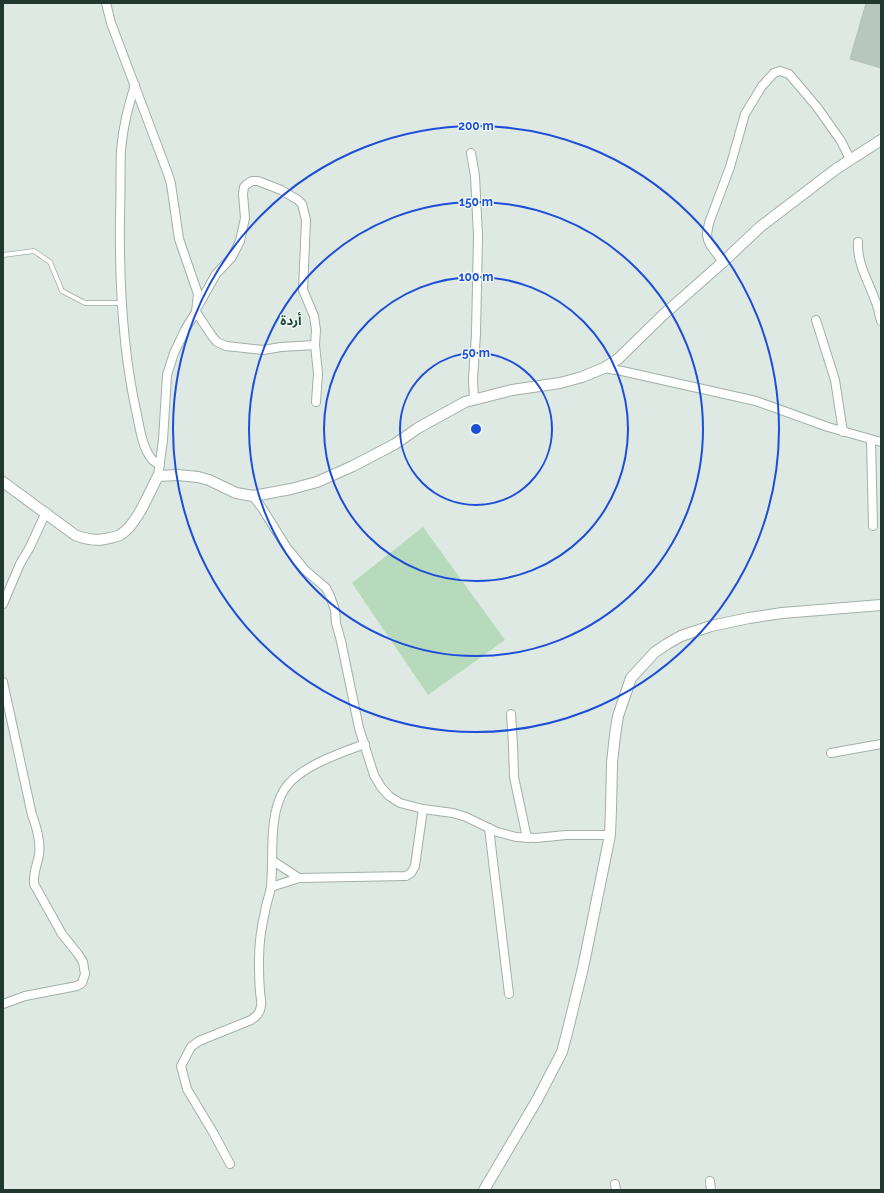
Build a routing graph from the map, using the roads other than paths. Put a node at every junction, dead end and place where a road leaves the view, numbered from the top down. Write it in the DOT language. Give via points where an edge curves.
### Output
graph roads {
  1 [pos="106,3"];
  2 [pos="135,85"];
  3 [pos="881,140"];
  4 [pos="471,153"];
  5 [pos="850,159"];
  6 [pos="858,242"];
  7 [pos="3,254"];
  8 [pos="722,262"];
  9 [pos="122,303"];
  10 [pos="197,309"];
  11 [pos="816,320"];
  12 [pos="881,321"];
  13 [pos="315,345"];
  14 [pos="604,368"];
  15 [pos="474,400"];
  16 [pos="316,402"];
  17 [pos="843,432"];
  18 [pos="871,440"];
  19 [pos="881,442"];
  20 [pos="160,465"];
  21 [pos="158,476"];
  22 [pos="3,482"];
  23 [pos="253,496"];
  24 [pos="46,512"];
  25 [pos="873,526"];
  26 [pos="3,604"];
  27 [pos="881,605"];
  28 [pos="3,682"];
  29 [pos="511,714"];
  30 [pos="365,744"];
  31 [pos="881,744"];
  32 [pos="831,753"];
  33 [pos="423,809"];
  34 [pos="489,828"];
  35 [pos="610,834"];
  36 [pos="527,838"];
  37 [pos="273,861"];
  38 [pos="299,878"];
  39 [pos="271,887"];
  40 [pos="509,994"];
  41 [pos="3,1004"];
  42 [pos="230,1164"];
  43 [pos="710,1181"];
  44 [pos="484,1190"];
  45 [pos="711,1190"];
  1 -- 2 [label="street"];
  2 -- 9 [label="street" via="126,113 122,150"];
  2 -- 10 [label="street" via="170,179 179,240 197,288"];
  3 -- 5 [label="street"];
  4 -- 15 [label="street" via="475,176 478,236"];
  5 -- 8 [label="street" via="760,227"];
  5 -- 8 [label="street" via="841,141 817,107 789,74 780,71 774,73 762,86 745,114 730,167 709,223 708,240"];
  6 -- 12 [label="street" via="857,252 861,267"];
  7 -- 9 [label="lane" via="34,251 50,262 62,291 85,303"];
  8 -- 14 [label="street" via="662,315 618,359"];
  9 -- 20 [label="street" via="126,353 144,445 150,458"];
  10 -- 13 [label="street" via="212,336 226,346 264,350"];
  10 -- 13 [label="street" via="216,274 227,263 240,241 245,218 244,188 258,181 289,193 302,204 305,211 303,284 314,316"];
  10 -- 20 [label="street" via="174,353 167,375"];
  11 -- 17 [label="street" via="835,380"];
  13 -- 16 [label="street" via="318,373"];
  14 -- 15 [label="street" via="560,383 512,390"];
  14 -- 17 [label="street" via="756,401"];
  15 -- 23 [label="street" via="454,408 374,455 317,482"];
  17 -- 18 [label="street"];
  18 -- 19 [label="street"];
  18 -- 25 [label="street"];
  20 -- 21 [label="street"];
  21 -- 23 [label="street" via="198,477 236,493"];
  21 -- 24 [label="street" via="127,530 111,538 82,538"];
  22 -- 24 [label="street"];
  23 -- 30 [label="street" via="287,548 305,570 326,588 330,596 359,728"];
  24 -- 26 [label="street"];
  27 -- 35 [label="street" via="749,618 681,636 655,652 631,678 618,716 612,764"];
  28 -- 41 [label="street" via="38,835 40,849 34,884 62,934 83,962 85,971 82,983 78,986 25,996"];
  29 -- 36 [label="street" via="514,778"];
  30 -- 33 [label="street" via="374,775 389,796 400,803"];
  30 -- 37 [label="street" via="325,760 304,772 284,790 274,817"];
  31 -- 32 [label="street"];
  33 -- 34 [label="street" via="453,813"];
  33 -- 38 [label="street" via="415,866 406,876"];
  34 -- 36 [label="street" via="507,836"];
  34 -- 40 [label="street"];
  35 -- 36 [label="street"];
  35 -- 44 [label="street" via="583,968 562,1052"];
  37 -- 38 [label="street"];
  37 -- 39 [label="street"];
  38 -- 39 [label="street"];
  39 -- 42 [label="street" via="261,935 259,1013 251,1020 199,1041 191,1047 181,1066 187,1089"];
  43 -- 45 [label="street"];
}
